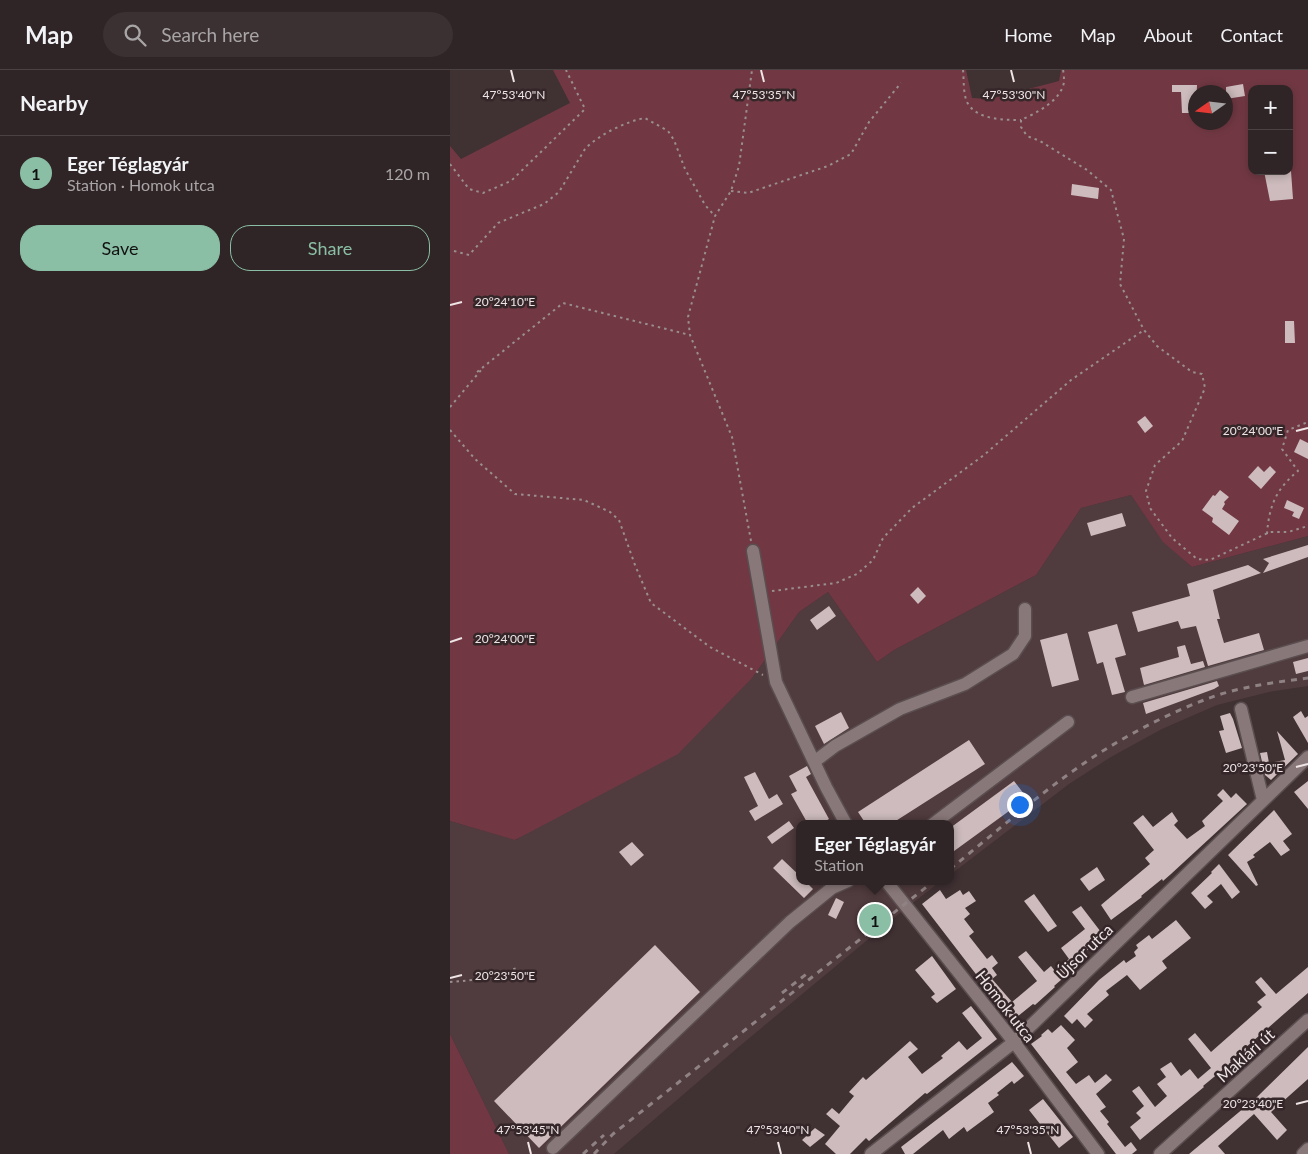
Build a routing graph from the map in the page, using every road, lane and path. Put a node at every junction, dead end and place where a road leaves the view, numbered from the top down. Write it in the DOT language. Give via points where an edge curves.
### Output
graph roads {
  1 [pos="566,70"];
  2 [pos="752,70"];
  3 [pos="963,70"];
  4 [pos="1064,70"];
  5 [pos="901,83"];
  6 [pos="1021,120"];
  7 [pos="450,164"];
  8 [pos="731,192"];
  9 [pos="715,216"];
  10 [pos="454,252"];
  11 [pos="1144,330"];
  12 [pos="690,335"];
  13 [pos="484,366"];
  14 [pos="477,372"];
  15 [pos="450,407"];
  16 [pos="1308,422"];
  17 [pos="450,430"];
  18 [pos="1308,526"];
  19 [pos="1266,534"];
  20 [pos="753,551"];
  21 [pos="760,593"];
  22 [pos="1025,609"];
  23 [pos="1308,646"];
  24 [pos="778,687"];
  25 [pos="1132,697"];
  26 [pos="1241,709"];
  27 [pos="1068,722"];
  28 [pos="1308,757"];
  29 [pos="814,762"];
  30 [pos="1263,800"];
  31 [pos="844,820"];
  32 [pos="938,820"];
  33 [pos="839,885"];
  34 [pos="889,885"];
  35 [pos="517,968"];
  36 [pos="450,982"];
  37 [pos="1308,1020"];
  38 [pos="1014,1042"];
  39 [pos="553,1148"];
  40 [pos="1308,1149"];
  41 [pos="871,1154"];
  42 [pos="1098,1154"];
  43 [pos="1160,1154"];
  44 [pos="1303,1154"];
  1 -- 7 [label="path" via="585,109 511,180 483,193 469,189"];
  2 -- 8 [label="path"];
  3 -- 6 [label="path" via="967,101 974,112 1002,120"];
  4 -- 6 [label="path" via="1064,83 1058,96"];
  5 -- 8 [label="path" via="869,122 851,154 828,166 748,193"];
  6 -- 11 [label="path" via="1027,136 1087,170 1111,190 1124,239 1120,284"];
  8 -- 9 [label="path"];
  9 -- 10 [label="path" via="685,170 668,131 644,118 633,120 591,142 559,192 544,204 498,223 469,255"];
  9 -- 12 [label="path" via="688,317"];
  11 -- 19 [label="path" via="1162,350 1192,372 1202,374 1205,388 1182,442 1155,465 1146,491 1150,508 1172,538 1197,559 1210,560"];
  11 -- 21 [label="path" via="1071,380 984,456 912,508 883,538 873,560 858,574 836,583"];
  12 -- 13 [label="path" via="563,303"];
  12 -- 20 [label="path" via="732,437"];
  13 -- 14 [label="path"];
  13 -- 15 [label="path"];
  16 -- 19 [label="path" via="1288,430 1282,449 1298,471 1284,482 1269,512"];
  17 -- 24 [label="path" via="475,459 515,494 584,500 610,512 619,520 651,603 710,647"];
  18 -- 19 [label="path"];
  20 -- 21 [label="street"];
  21 -- 24 [label="street"];
  22 -- 29 [label="street" via="1025,636 1013,654 965,684 900,709 835,746"];
  23 -- 25 [label="street"];
  24 -- 29 [label="street"];
  26 -- 30 [label="street"];
  27 -- 32 [label="street"];
  28 -- 30 [label="street, Újsor utca"];
  29 -- 31 [label="street"];
  30 -- 38 [label="street, Újsor utca"];
  33 -- 39 [label="street" via="790,922"];
  34 -- 38 [label="street, Homok utca"];
  35 -- 36 [label="path" via="485,979"];
  37 -- 43 [label="street, Maklári út"];
  38 -- 41 [label="street, Újsor utca"];
  38 -- 42 [label="street, Homok utca"];
  40 -- 44 [label="street"];
}
